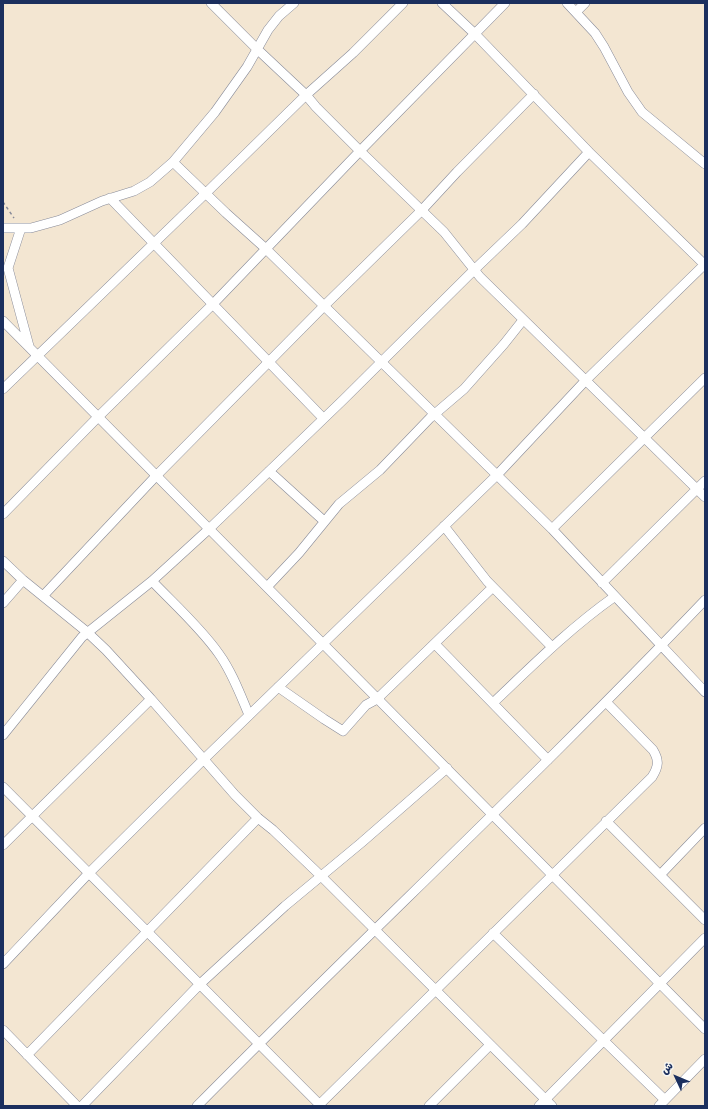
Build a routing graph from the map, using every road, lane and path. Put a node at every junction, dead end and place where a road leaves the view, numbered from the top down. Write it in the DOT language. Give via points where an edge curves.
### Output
graph roads {
  1 [pos="211,3"];
  2 [pos="294,3"];
  3 [pos="403,3"];
  4 [pos="442,3"];
  5 [pos="505,3"];
  6 [pos="567,3"];
  7 [pos="585,3"];
  8 [pos="576,12"];
  9 [pos="475,34"];
  10 [pos="257,49"];
  11 [pos="534,94"];
  12 [pos="306,95"];
  13 [pos="360,151"];
  14 [pos="589,152"];
  15 [pos="173,162"];
  16 [pos="705,164"];
  17 [pos="206,193"];
  18 [pos="110,198"];
  19 [pos="3,202"];
  20 [pos="421,211"];
  21 [pos="3,228"];
  22 [pos="21,228"];
  23 [pos="154,243"];
  24 [pos="265,248"];
  25 [pos="705,264"];
  26 [pos="474,270"];
  27 [pos="213,304"];
  28 [pos="324,306"];
  29 [pos="523,320"];
  30 [pos="3,321"];
  31 [pos="29,347"];
  32 [pos="38,356"];
  33 [pos="269,362"];
  34 [pos="381,362"];
  35 [pos="705,378"];
  36 [pos="586,380"];
  37 [pos="3,389"];
  38 [pos="435,414"];
  39 [pos="98,417"];
  40 [pos="323,418"];
  41 [pos="644,438"];
  42 [pos="269,471"];
  43 [pos="496,475"];
  44 [pos="156,476"];
  45 [pos="705,482"];
  46 [pos="697,489"];
  47 [pos="705,497"];
  48 [pos="3,514"];
  49 [pos="324,521"];
  50 [pos="444,526"];
  51 [pos="209,529"];
  52 [pos="552,529"];
  53 [pos="3,561"];
  54 [pos="23,580"];
  55 [pos="152,581"];
  56 [pos="602,583"];
  57 [pos="267,587"];
  58 [pos="493,587"];
  59 [pos="43,596"];
  60 [pos="614,596"];
  61 [pos="705,600"];
  62 [pos="3,603"];
  63 [pos="87,632"];
  64 [pos="322,643"];
  65 [pos="435,644"];
  66 [pos="661,646"];
  67 [pos="552,647"];
  68 [pos="278,687"];
  69 [pos="705,692"];
  70 [pos="151,699"];
  71 [pos="377,699"];
  72 [pos="606,702"];
  73 [pos="493,704"];
  74 [pos="249,714"];
  75 [pos="3,735"];
  76 [pos="203,760"];
  77 [pos="548,760"];
  78 [pos="447,768"];
  79 [pos="3,787"];
  80 [pos="492,815"];
  81 [pos="31,816"];
  82 [pos="258,818"];
  83 [pos="606,821"];
  84 [pos="705,828"];
  85 [pos="3,845"];
  86 [pos="89,873"];
  87 [pos="552,874"];
  88 [pos="660,875"];
  89 [pos="321,876"];
  90 [pos="705,920"];
  91 [pos="375,930"];
  92 [pos="148,932"];
  93 [pos="493,933"];
  94 [pos="705,938"];
  95 [pos="3,964"];
  96 [pos="200,984"];
  97 [pos="660,984"];
  98 [pos="435,991"];
  99 [pos="705,1029"];
  100 [pos="3,1030"];
  101 [pos="604,1040"];
  102 [pos="259,1043"];
  103 [pos="490,1045"];
  104 [pos="27,1055"];
  105 [pos="705,1059"];
  106 [pos="662,1103"];
  107 [pos="545,1104"];
  108 [pos="320,1105"];
  109 [pos="77,1106"];
  110 [pos="82,1106"];
  111 [pos="197,1106"];
  112 [pos="429,1106"];
  1 -- 10 [label="street"];
  2 -- 10 [label="street" via="279,16"];
  3 -- 12 [label="street"];
  4 -- 9 [label="street"];
  5 -- 9 [label="street"];
  6 -- 8 [label="street"];
  7 -- 8 [label="street"];
  8 -- 16 [label="street" via="595,33 642,112"];
  9 -- 11 [label="street"];
  9 -- 13 [label="street"];
  10 -- 12 [label="street"];
  10 -- 15 [label="street" via="247,68 215,112"];
  11 -- 14 [label="street"];
  11 -- 20 [label="street"];
  12 -- 13 [label="street"];
  12 -- 17 [label="street"];
  13 -- 20 [label="street"];
  13 -- 24 [label="street"];
  14 -- 25 [label="street"];
  14 -- 26 [label="street" via="522,224"];
  15 -- 17 [label="street"];
  15 -- 18 [label="street" via="142,187"];
  17 -- 23 [label="street"];
  17 -- 24 [label="street"];
  18 -- 22 [label="street" via="60,220"];
  18 -- 23 [label="street"];
  19 -- 22 [label="path"];
  20 -- 26 [label="street" via="453,242"];
  20 -- 28 [label="street"];
  21 -- 22 [label="street"];
  22 -- 31 [label="street" via="8,268"];
  23 -- 27 [label="street"];
  23 -- 32 [label="street"];
  24 -- 27 [label="street"];
  24 -- 28 [label="street"];
  25 -- 36 [label="street"];
  26 -- 29 [label="street"];
  26 -- 34 [label="street"];
  27 -- 33 [label="street"];
  27 -- 39 [label="street"];
  28 -- 33 [label="street"];
  28 -- 34 [label="street"];
  29 -- 36 [label="street"];
  29 -- 38 [label="street" via="475,378"];
  30 -- 31 [label="street"];
  31 -- 32 [label="street"];
  32 -- 37 [label="street"];
  32 -- 39 [label="street"];
  33 -- 40 [label="street"];
  33 -- 44 [label="street"];
  34 -- 38 [label="street"];
  34 -- 40 [label="street"];
  35 -- 41 [label="street"];
  36 -- 41 [label="street"];
  36 -- 43 [label="street"];
  38 -- 43 [label="street"];
  38 -- 49 [label="street" via="392,459 339,504"];
  39 -- 44 [label="street"];
  39 -- 48 [label="street"];
  40 -- 42 [label="street"];
  41 -- 46 [label="street"];
  41 -- 52 [label="street"];
  42 -- 49 [label="street"];
  42 -- 51 [label="street"];
  43 -- 50 [label="street"];
  43 -- 52 [label="street"];
  44 -- 51 [label="street"];
  44 -- 59 [label="street"];
  45 -- 46 [label="street"];
  46 -- 47 [label="street"];
  46 -- 56 [label="street"];
  49 -- 57 [label="street"];
  50 -- 58 [label="street"];
  50 -- 64 [label="street"];
  51 -- 55 [label="street"];
  51 -- 57 [label="street"];
  52 -- 56 [label="street"];
  53 -- 54 [label="street"];
  54 -- 59 [label="street"];
  54 -- 62 [label="street"];
  55 -- 63 [label="street"];
  55 -- 74 [label="street" via="218,653"];
  56 -- 60 [label="street"];
  57 -- 64 [label="street"];
  58 -- 65 [label="street"];
  58 -- 67 [label="street"];
  59 -- 63 [label="street"];
  60 -- 66 [label="street"];
  60 -- 67 [label="street"];
  61 -- 66 [label="street"];
  63 -- 70 [label="street"];
  63 -- 75 [label="street"];
  64 -- 68 [label="street"];
  64 -- 71 [label="street"];
  65 -- 71 [label="street"];
  65 -- 73 [label="street"];
  66 -- 69 [label="street"];
  66 -- 72 [label="street"];
  67 -- 73 [label="street"];
  68 -- 71 [label="street" via="342,731 366,705"];
  68 -- 74 [label="street"];
  70 -- 76 [label="street"];
  70 -- 81 [label="street"];
  71 -- 78 [label="street"];
  72 -- 77 [label="street"];
  72 -- 83 [label="street" via="652,750 658,762 657,770 652,776"];
  73 -- 77 [label="street"];
  74 -- 76 [label="street"];
  76 -- 82 [label="street"];
  76 -- 86 [label="street"];
  77 -- 80 [label="street"];
  78 -- 80 [label="street"];
  78 -- 89 [label="street"];
  79 -- 81 [label="street"];
  80 -- 87 [label="street"];
  80 -- 91 [label="street"];
  81 -- 85 [label="street"];
  81 -- 86 [label="street"];
  82 -- 89 [label="street"];
  82 -- 92 [label="street"];
  83 -- 87 [label="street"];
  83 -- 88 [label="street"];
  84 -- 88 [label="street"];
  86 -- 92 [label="street"];
  86 -- 95 [label="street"];
  87 -- 93 [label="street"];
  87 -- 97 [label="street"];
  88 -- 90 [label="street"];
  89 -- 91 [label="street"];
  89 -- 96 [label="street"];
  91 -- 98 [label="street"];
  91 -- 102 [label="street"];
  92 -- 96 [label="street"];
  92 -- 104 [label="street"];
  93 -- 98 [label="street"];
  93 -- 101 [label="street"];
  94 -- 97 [label="street"];
  96 -- 102 [label="street"];
  96 -- 110 [label="street"];
  97 -- 99 [label="street"];
  97 -- 101 [label="street"];
  98 -- 103 [label="street"];
  98 -- 108 [label="street"];
  100 -- 104 [label="street"];
  101 -- 106 [label="street"];
  101 -- 107 [label="street"];
  102 -- 108 [label="street"];
  102 -- 111 [label="street"];
  103 -- 107 [label="street"];
  103 -- 112 [label="street"];
  104 -- 109 [label="street"];
  105 -- 106 [label="street"];
}
